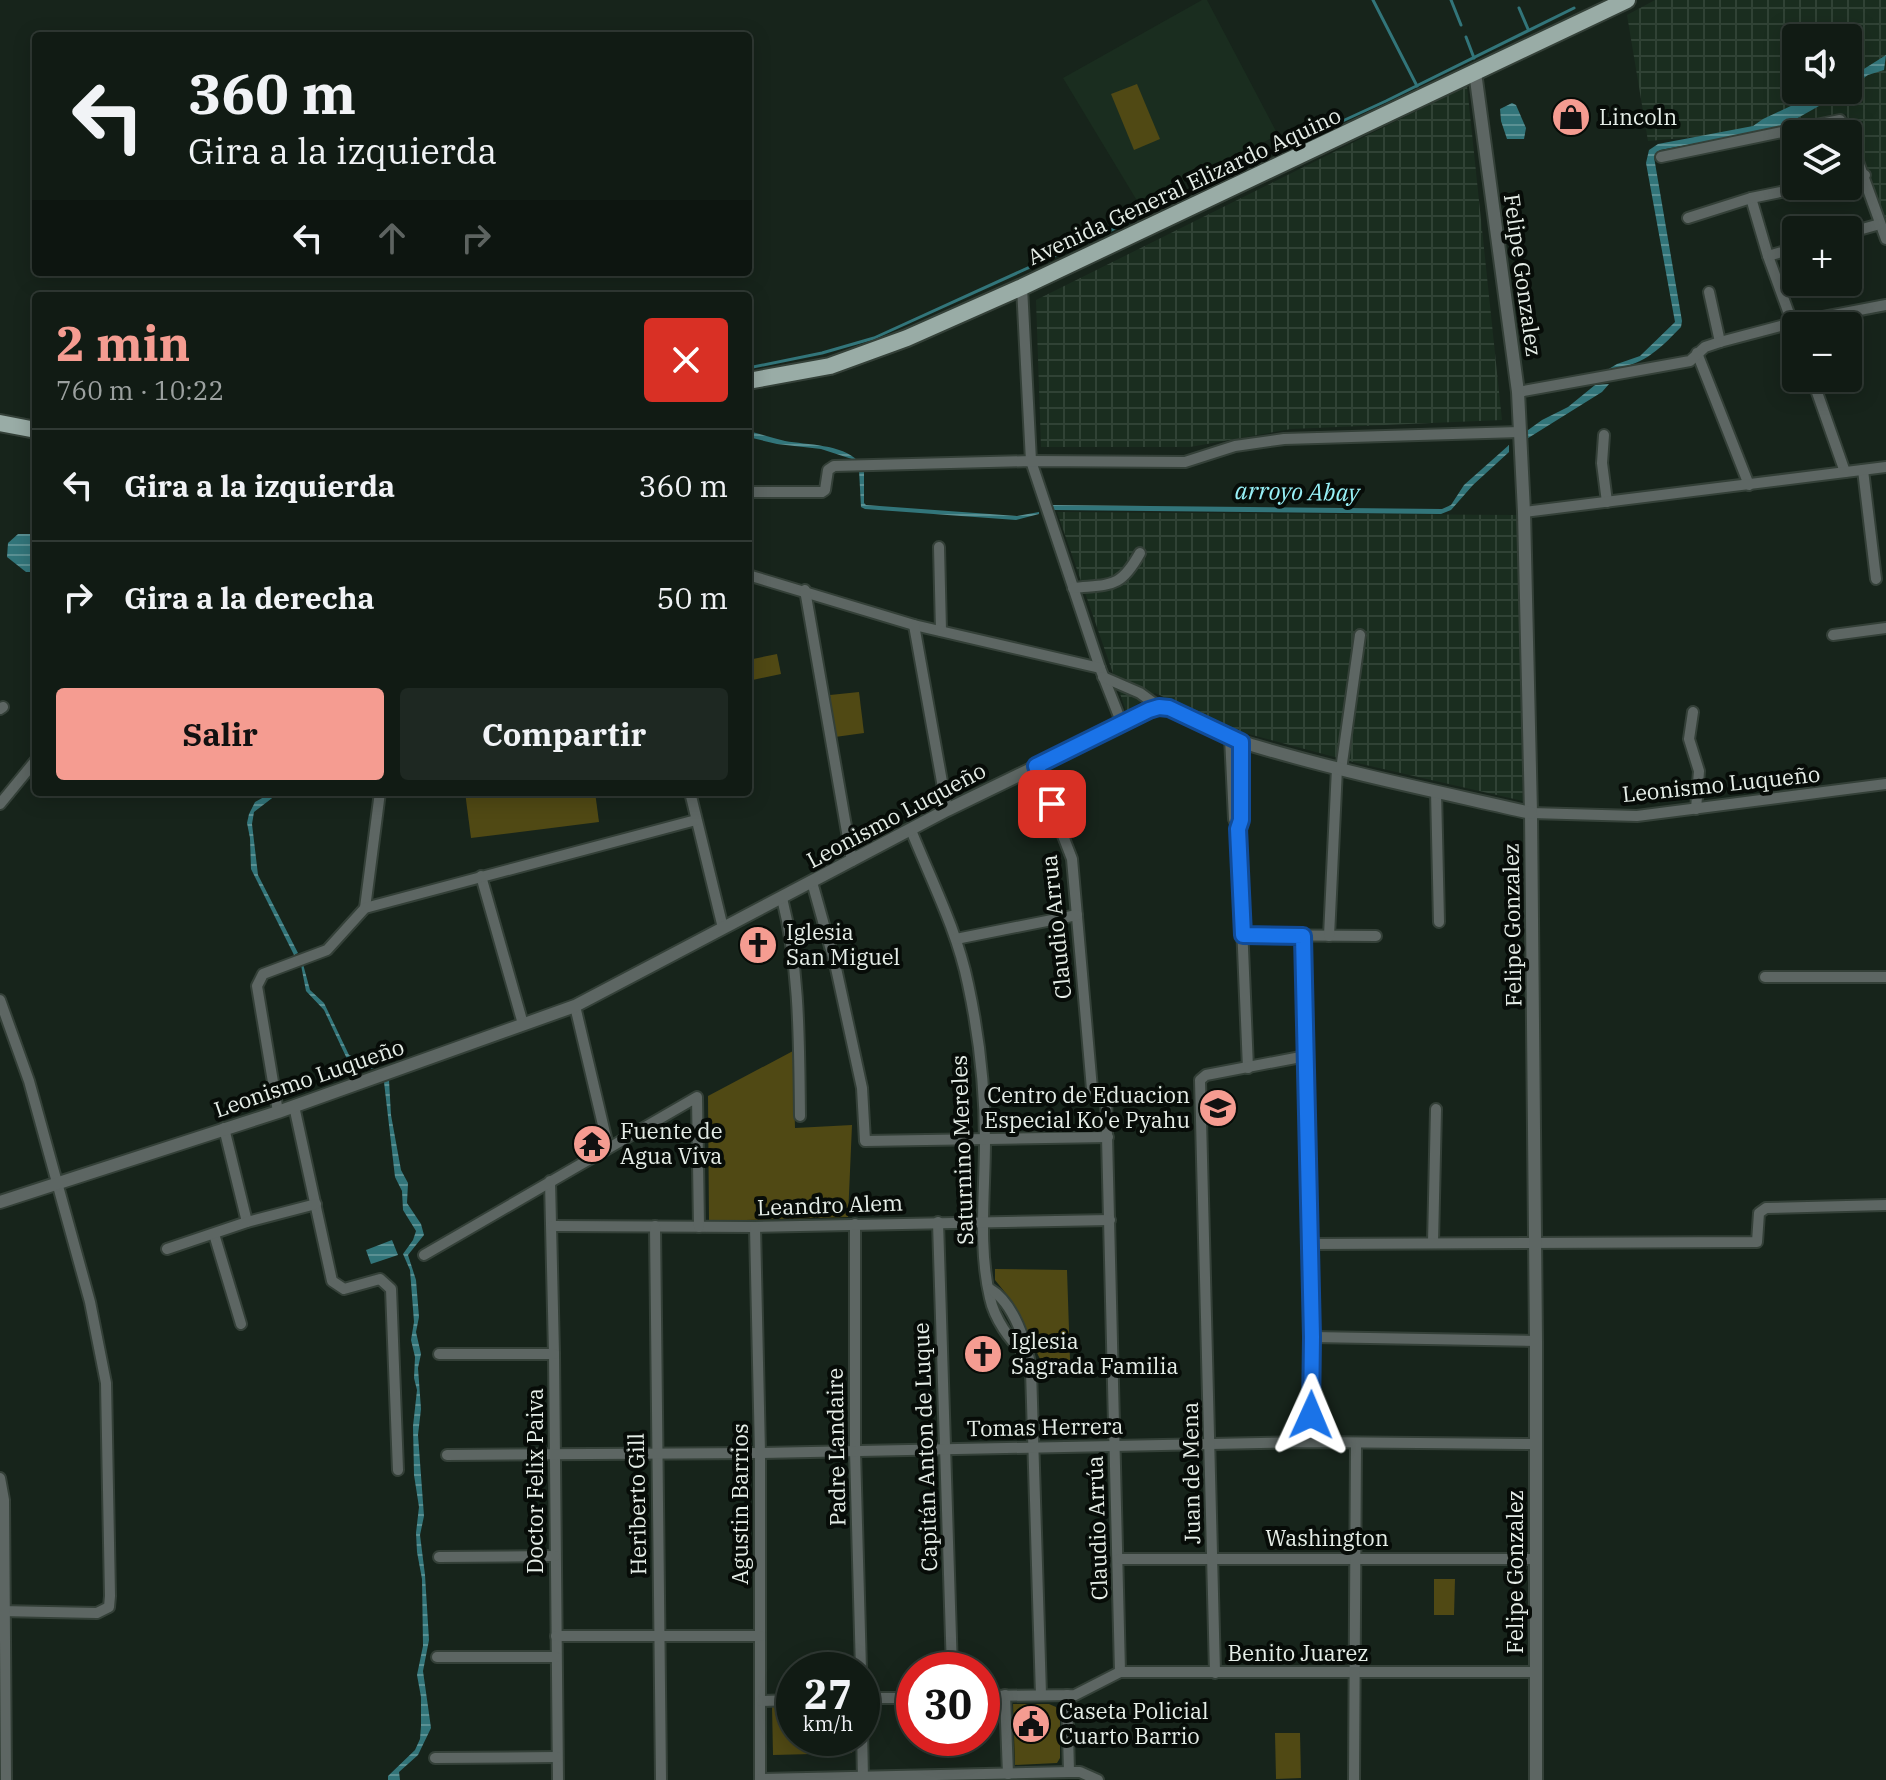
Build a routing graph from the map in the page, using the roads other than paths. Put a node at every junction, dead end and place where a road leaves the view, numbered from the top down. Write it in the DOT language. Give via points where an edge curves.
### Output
graph roads {
  1 [pos="1627,0"];
  2 [pos="1475,72"];
  3 [pos="1782,132"];
  4 [pos="1661,157"];
  5 [pos="1862,168"];
  6 [pos="1865,175"];
  7 [pos="1862,176"];
  8 [pos="1782,192"];
  9 [pos="1751,198"];
  10 [pos="1688,218"];
  11 [pos="1880,224"];
  12 [pos="1862,229"];
  13 [pos="1886,239"];
  14 [pos="1782,252"];
  15 [pos="1768,256"];
  16 [pos="1022,287"];
  17 [pos="1709,292"];
  18 [pos="1886,305"];
  19 [pos="1788,312"];
  20 [pos="1858,312"];
  21 [pos="1782,330"];
  22 [pos="1720,342"];
  23 [pos="1697,353"];
  24 [pos="752,380"];
  25 [pos="1518,392"];
  26 [pos="1817,392"];
  27 [pos="0,423"];
  28 [pos="32,429"];
  29 [pos="1520,432"];
  30 [pos="1604,435"];
  31 [pos="1031,461"];
  32 [pos="1886,467"];
  33 [pos="1863,470"];
  34 [pos="1845,472"];
  35 [pos="1749,485"];
  36 [pos="752,492"];
  37 [pos="1607,502"];
  38 [pos="1524,512"];
  39 [pos="939,547"];
  40 [pos="1140,553"];
  41 [pos="752,576"];
  42 [pos="1876,579"];
  43 [pos="1073,588"];
  44 [pos="805,590"];
  45 [pos="914,625"];
  46 [pos="1886,628"];
  47 [pos="941,631"];
  48 [pos="1360,635"];
  49 [pos="1833,635"];
  50 [pos="1102,672"];
  51 [pos="1159,707"];
  52 [pos="1693,712"];
  53 [pos="1122,724"];
  54 [pos="1235,740"];
  55 [pos="32,765"];
  56 [pos="1036,766"];
  57 [pos="1339,769"];
  58 [pos="1886,784"];
  59 [pos="1436,791"];
  60 [pos="379,796"];
  61 [pos="691,796"];
  62 [pos="0,804"];
  63 [pos="1696,809"];
  64 [pos="947,810"];
  65 [pos="1531,813"];
  66 [pos="696,820"];
  67 [pos="911,830"];
  68 [pos="852,861"];
  69 [pos="481,876"];
  70 [pos="812,882"];
  71 [pos="782,898"];
  72 [pos="365,908"];
  73 [pos="1077,915"];
  74 [pos="1439,922"];
  75 [pos="723,928"];
  76 [pos="1243,935"];
  77 [pos="1303,936"];
  78 [pos="1329,936"];
  79 [pos="1376,936"];
  80 [pos="956,939"];
  81 [pos="1765,977"];
  82 [pos="1886,977"];
  83 [pos="0,1000"];
  84 [pos="575,1006"];
  85 [pos="523,1024"];
  86 [pos="1306,1056"];
  87 [pos="1248,1068"];
  88 [pos="1092,1089"];
  89 [pos="1106,1095"];
  90 [pos="294,1106"];
  91 [pos="1436,1109"];
  92 [pos="278,1112"];
  93 [pos="800,1116"];
  94 [pos="224,1128"];
  95 [pos="1108,1137"];
  96 [pos="985,1140"];
  97 [pos="608,1146"];
  98 [pos="550,1181"];
  99 [pos="57,1182"];
  100 [pos="0,1202"];
  101 [pos="316,1204"];
  102 [pos="1886,1205"];
  103 [pos="1110,1220"];
  104 [pos="247,1222"];
  105 [pos="938,1222"];
  106 [pos="984,1222"];
  107 [pos="855,1224"];
  108 [pos="552,1226"];
  109 [pos="655,1226"];
  110 [pos="699,1227"];
  111 [pos="755,1227"];
  112 [pos="214,1234"];
  113 [pos="1433,1243"];
  114 [pos="1535,1243"];
  115 [pos="1310,1244"];
  116 [pos="167,1249"];
  117 [pos="424,1255"];
  118 [pos="241,1324"];
  119 [pos="1312,1337"];
  120 [pos="1536,1341"];
  121 [pos="439,1354"];
  122 [pos="554,1354"];
  123 [pos="1311,1442"];
  124 [pos="1210,1443"];
  125 [pos="1356,1443"];
  126 [pos="1535,1444"];
  127 [pos="1114,1445"];
  128 [pos="1032,1447"];
  129 [pos="946,1449"];
  130 [pos="855,1451"];
  131 [pos="656,1453"];
  132 [pos="760,1453"];
  133 [pos="447,1455"];
  134 [pos="555,1455"];
  135 [pos="398,1470"];
  136 [pos="0,1478"];
  137 [pos="555,1556"];
  138 [pos="439,1557"];
  139 [pos="1213,1558"];
  140 [pos="1356,1558"];
  141 [pos="1119,1559"];
  142 [pos="1535,1559"];
  143 [pos="2,1611"];
  144 [pos="556,1636"];
  145 [pos="760,1636"];
  146 [pos="660,1637"];
  147 [pos="861,1652"];
  148 [pos="952,1652"];
  149 [pos="437,1657"];
  150 [pos="556,1657"];
  151 [pos="1120,1672"];
  152 [pos="1535,1672"];
  153 [pos="1215,1673"];
  154 [pos="1355,1673"];
  155 [pos="1000,1695"];
  156 [pos="1005,1695"];
  157 [pos="1041,1695"];
  158 [pos="1067,1695"];
  159 [pos="761,1701"];
  160 [pos="776,1701"];
  161 [pos="3,1722"];
  162 [pos="863,1756"];
  163 [pos="557,1757"];
  164 [pos="435,1758"];
  165 [pos="1069,1772"];
  166 [pos="1008,1774"];
  167 [pos="1042,1777"];
  168 [pos="953,1778"];
  169 [pos="863,1779"];
  170 [pos="6,1780"];
  171 [pos="558,1780"];
  172 [pos="661,1780"];
  173 [pos="760,1780"];
  174 [pos="1098,1780"];
  175 [pos="1354,1780"];
  176 [pos="1536,1780"];
  1 -- 2 [label="main road, Avenida General Elizardo Aquino"];
  2 -- 16 [label="main road, Avenida General Elizardo Aquino"];
  2 -- 25 [label="street, Felipe Gonzalez"];
  3 -- 4 [label="street"];
  5 -- 6 [label="street"];
  6 -- 7 [label="street"];
  6 -- 11 [label="street"];
  8 -- 9 [label="street"];
  9 -- 10 [label="street"];
  9 -- 15 [label="street"];
  11 -- 12 [label="street"];
  11 -- 13 [label="street"];
  14 -- 15 [label="street"];
  15 -- 19 [label="street"];
  16 -- 24 [label="main road, Avenida General Elizardo Aquino" via="830,366"];
  16 -- 31 [label="street"];
  17 -- 22 [label="street"];
  18 -- 20 [label="street"];
  21 -- 22 [label="street"];
  22 -- 23 [label="street"];
  23 -- 25 [label="street" via="1690,361"];
  23 -- 35 [label="street"];
  25 -- 29 [label="street, Felipe Gonzalez"];
  26 -- 34 [label="street"];
  27 -- 28 [label="main road"];
  29 -- 31 [label="street" via="1284,439 1235,446 1185,462"];
  29 -- 38 [label="street, Felipe Gonzalez"];
  30 -- 37 [label="street"];
  31 -- 36 [label="street" via="834,466 822,492"];
  31 -- 43 [label="street"];
  32 -- 33 [label="street"];
  33 -- 34 [label="street"];
  33 -- 42 [label="street"];
  34 -- 35 [label="street"];
  35 -- 37 [label="street"];
  37 -- 38 [label="street"];
  38 -- 65 [label="street, Felipe Gonzalez"];
  39 -- 47 [label="street"];
  40 -- 43 [label="street" via="1122,580"];
  41 -- 44 [label="street"];
  43 -- 50 [label="street"];
  44 -- 45 [label="street"];
  44 -- 68 [label="street"];
  45 -- 47 [label="street"];
  45 -- 64 [label="street"];
  46 -- 49 [label="street"];
  47 -- 50 [label="street"];
  48 -- 57 [label="street"];
  50 -- 51 [label="street"];
  50 -- 53 [label="street"];
  51 -- 53 [label="street, Leonismo Luqueño"];
  51 -- 54 [label="street, Leonismo Luqueño"];
  52 -- 63 [label="street" via="1689,739 1699,771"];
  53 -- 56 [label="street, Leonismo Luqueño"];
  54 -- 57 [label="street, Leonismo Luqueño"];
  54 -- 76 [label="street"];
  55 -- 62 [label="street"];
  56 -- 64 [label="street, Leonismo Luqueño"];
  56 -- 73 [label="street, Claudio Arrua" via="1072,859"];
  57 -- 59 [label="street, Leonismo Luqueño"];
  57 -- 78 [label="street"];
  58 -- 63 [label="street, Leonismo Luqueño"];
  59 -- 65 [label="street, Leonismo Luqueño"];
  59 -- 74 [label="street"];
  60 -- 72 [label="street"];
  61 -- 66 [label="street"];
  63 -- 65 [label="street, Leonismo Luqueño" via="1637,816"];
  64 -- 67 [label="street, Leonismo Luqueño"];
  65 -- 114 [label="street, Felipe Gonzalez"];
  66 -- 69 [label="street"];
  66 -- 75 [label="street"];
  67 -- 68 [label="street, Leonismo Luqueño"];
  67 -- 80 [label="street, Saturnino Mereles"];
  68 -- 70 [label="street, Leonismo Luqueño"];
  69 -- 72 [label="street"];
  69 -- 85 [label="street"];
  70 -- 71 [label="street, Leonismo Luqueño"];
  70 -- 96 [label="street" via="862,1088 865,1141"];
  71 -- 75 [label="street, Leonismo Luqueño"];
  71 -- 93 [label="street" via="797,995"];
  72 -- 92 [label="street" via="327,950 259,978"];
  73 -- 80 [label="street"];
  73 -- 88 [label="street, Claudio Arrua"];
  75 -- 84 [label="street, Leonismo Luqueño"];
  76 -- 77 [label="street"];
  76 -- 87 [label="street"];
  77 -- 78 [label="street"];
  77 -- 86 [label="street"];
  78 -- 79 [label="street"];
  80 -- 96 [label="street, Saturnino Mereles" via="978,1040"];
  81 -- 82 [label="street"];
  83 -- 99 [label="street"];
  84 -- 85 [label="street, Leonismo Luqueño"];
  84 -- 97 [label="street"];
  85 -- 90 [label="street, Leonismo Luqueño"];
  86 -- 87 [label="street"];
  86 -- 115 [label="street"];
  87 -- 124 [label="street, Juan de Mena" via="1200,1080"];
  89 -- 95 [label="street, Claudio Arrúa"];
  90 -- 92 [label="street, Leonismo Luqueño"];
  90 -- 101 [label="street"];
  91 -- 113 [label="street"];
  92 -- 94 [label="street, Leonismo Luqueño"];
  94 -- 99 [label="street, Leonismo Luqueño"];
  94 -- 104 [label="street"];
  95 -- 96 [label="street"];
  95 -- 103 [label="street, Claudio Arrúa"];
  96 -- 106 [label="street, Saturnino Mereles"];
  97 -- 98 [label="street"];
  97 -- 110 [label="street" via="697,1097"];
  98 -- 108 [label="street, Doctor Felix Paiva"];
  98 -- 117 [label="street"];
  99 -- 100 [label="street, Leonismo Luqueño"];
  99 -- 143 [label="street" via="106,1383 109,1607 97,1613"];
  101 -- 104 [label="street"];
  101 -- 135 [label="street" via="332,1281 344,1289 380,1279 391,1289"];
  102 -- 114 [label="street" via="1764,1209 1759,1213 1757,1242"];
  103 -- 106 [label="street, Leandro Alem"];
  103 -- 127 [label="street, Claudio Arrúa"];
  104 -- 112 [label="street"];
  105 -- 106 [label="street, Leandro Alem"];
  105 -- 107 [label="street, Leandro Alem"];
  105 -- 129 [label="street, Capitán Anton de Luque"];
  106 -- 128 [label="street, Saturnino Mereles" via="990,1289 1026,1345"];
  107 -- 111 [label="street, Leandro Alem"];
  107 -- 130 [label="street, Padre Landaire"];
  108 -- 109 [label="street, Leandro Alem"];
  108 -- 122 [label="street, Doctor Felix Paiva"];
  109 -- 110 [label="street, Leandro Alem"];
  109 -- 131 [label="street, Heriberto Gill"];
  110 -- 111 [label="street, Leandro Alem"];
  111 -- 132 [label="street, Agustin Barrios"];
  112 -- 116 [label="street"];
  112 -- 118 [label="street"];
  113 -- 114 [label="street"];
  113 -- 115 [label="street"];
  114 -- 120 [label="street, Felipe Gonzalez"];
  115 -- 119 [label="street"];
  119 -- 120 [label="street"];
  119 -- 123 [label="street"];
  120 -- 126 [label="street, Felipe Gonzalez"];
  121 -- 122 [label="street"];
  122 -- 134 [label="street, Doctor Felix Paiva"];
  123 -- 124 [label="street, Tomas Herrera"];
  123 -- 125 [label="street, Tomas Herrera"];
  124 -- 127 [label="street, Tomas Herrera"];
  124 -- 139 [label="street, Juan de Mena"];
  125 -- 126 [label="street, Tomas Herrera"];
  125 -- 140 [label="street"];
  126 -- 142 [label="street, Felipe Gonzalez"];
  127 -- 128 [label="street, Tomas Herrera"];
  127 -- 141 [label="street, Claudio Arrúa"];
  128 -- 129 [label="street, Tomas Herrera"];
  128 -- 157 [label="street, Saturnino Mereles"];
  129 -- 130 [label="street, Tomas Herrera"];
  129 -- 148 [label="street, Capitán Anton de Luque"];
  130 -- 132 [label="street, Tomas Herrera"];
  130 -- 147 [label="street, Padre Landaire"];
  131 -- 132 [label="street, Tomas Herrera"];
  131 -- 134 [label="street, Tomas Herrera"];
  131 -- 146 [label="street, Heriberto Gill"];
  132 -- 145 [label="street, Agustin Barrios"];
  133 -- 134 [label="street, Tomas Herrera"];
  134 -- 137 [label="street, Doctor Felix Paiva"];
  136 -- 143 [label="street"];
  137 -- 138 [label="street"];
  137 -- 144 [label="street, Doctor Felix Paiva"];
  139 -- 140 [label="street, Washington"];
  139 -- 141 [label="street, Washington"];
  139 -- 153 [label="street, Juan de Mena"];
  140 -- 142 [label="street, Washington"];
  140 -- 154 [label="street"];
  141 -- 151 [label="street, Claudio Arrúa"];
  142 -- 152 [label="street, Felipe Gonzalez"];
  143 -- 161 [label="street"];
  144 -- 146 [label="street"];
  144 -- 150 [label="street, Doctor Felix Paiva"];
  145 -- 146 [label="street"];
  145 -- 159 [label="street, Agustin Barrios"];
  146 -- 172 [label="street, Heriberto Gill"];
  149 -- 150 [label="street"];
  150 -- 163 [label="street, Doctor Felix Paiva"];
  151 -- 153 [label="street, Benito Juarez"];
  151 -- 158 [label="street, Benito Juarez"];
  152 -- 154 [label="street, Benito Juarez"];
  152 -- 176 [label="street, Felipe Gonzalez"];
  153 -- 154 [label="street, Benito Juarez"];
  154 -- 175 [label="street"];
  155 -- 156 [label="street"];
  156 -- 157 [label="street"];
  156 -- 166 [label="street"];
  157 -- 158 [label="street"];
  158 -- 165 [label="street"];
  159 -- 160 [label="street"];
  159 -- 173 [label="street, Agustin Barrios"];
  161 -- 170 [label="street"];
  162 -- 169 [label="street"];
  163 -- 164 [label="street"];
  163 -- 171 [label="street, Doctor Felix Paiva"];
  165 -- 167 [label="street"];
  165 -- 174 [label="street"];
  166 -- 167 [label="street"];
  166 -- 168 [label="street"];
  168 -- 169 [label="street"];
  169 -- 173 [label="street"];
}
